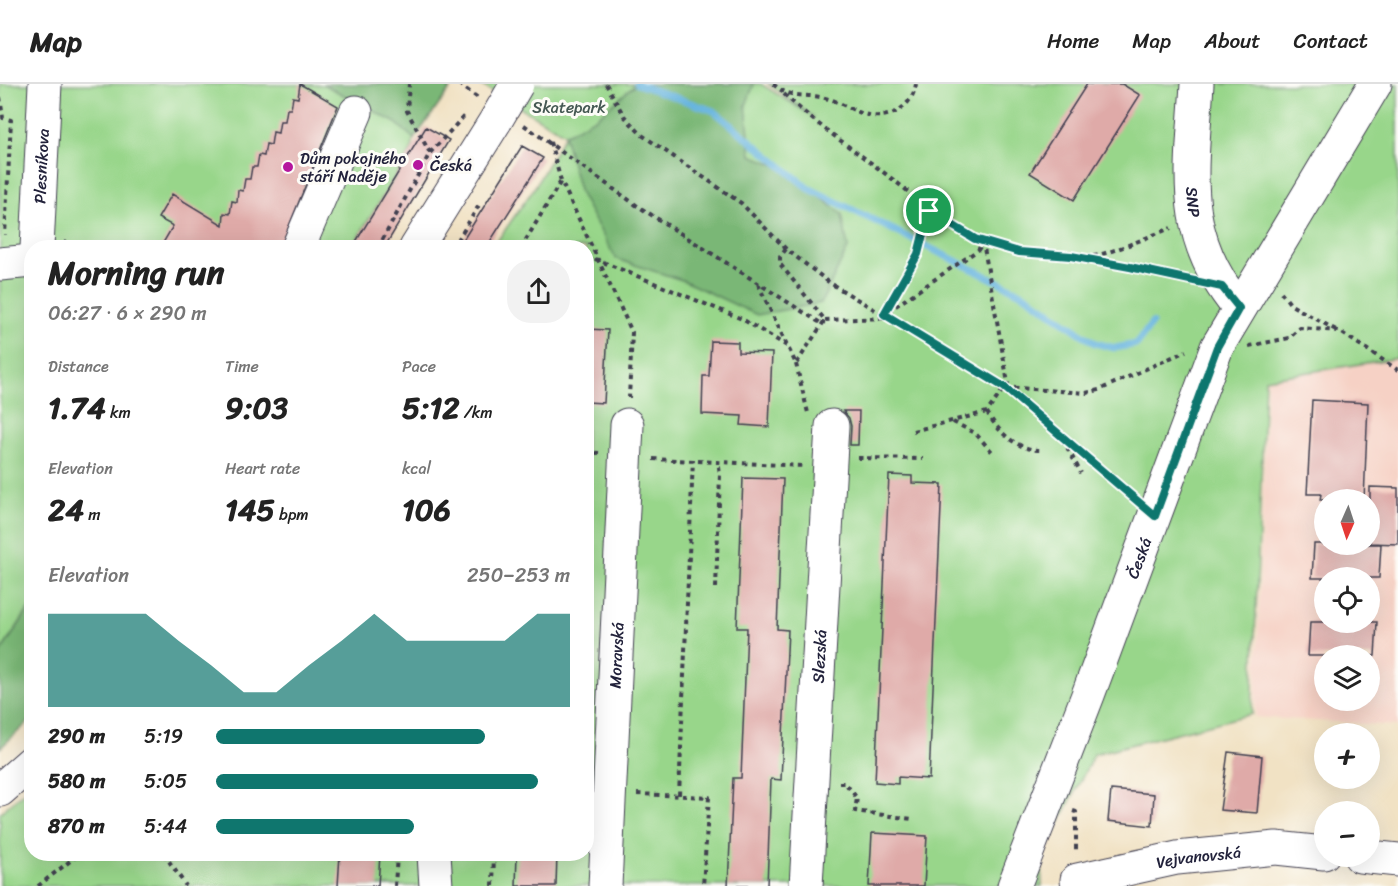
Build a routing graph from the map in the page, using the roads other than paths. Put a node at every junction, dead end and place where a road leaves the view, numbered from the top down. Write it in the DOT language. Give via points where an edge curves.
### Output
graph roads {
  1 [pos="45,84"];
  2 [pos="517,84"];
  3 [pos="1197,84"];
  4 [pos="1375,84"];
  5 [pos="356,112"];
  6 [pos="37,240"];
  7 [pos="301,240"];
  8 [pos="420,240"];
  9 [pos="2,250"];
  10 [pos="24,258"];
  11 [pos="1230,298"];
  12 [pos="831,439"];
  13 [pos="626,440"];
  14 [pos="24,769"];
  15 [pos="0,790"];
  16 [pos="1314,852"];
  17 [pos="1380,858"];
  18 [pos="1398,860"];
  19 [pos="435,861"];
  20 [pos="1077,880"];
  21 [pos="436,886"];
  22 [pos="604,886"];
  23 [pos="806,886"];
  24 [pos="1014,886"];
  1 -- 6 [label="street, Plesníkova"];
  2 -- 8 [label="street, bridge" via="478,110"];
  3 -- 11 [label="street, SNP" via="1192,170 1194,220 1204,251"];
  4 -- 11 [label="street, Česká" via="1268,262"];
  5 -- 7 [label="street"];
  9 -- 10 [label="street"];
  11 -- 24 [label="street, Česká" via="1217,347 1155,516"];
  12 -- 23 [label="street, Slezská"];
  13 -- 22 [label="street, Moravská"];
  14 -- 15 [label="street"];
  16 -- 20 [label="street, Vejvanovská" via="1276,848 1177,858"];
  17 -- 18 [label="street"];
  19 -- 21 [label="street"];
}
